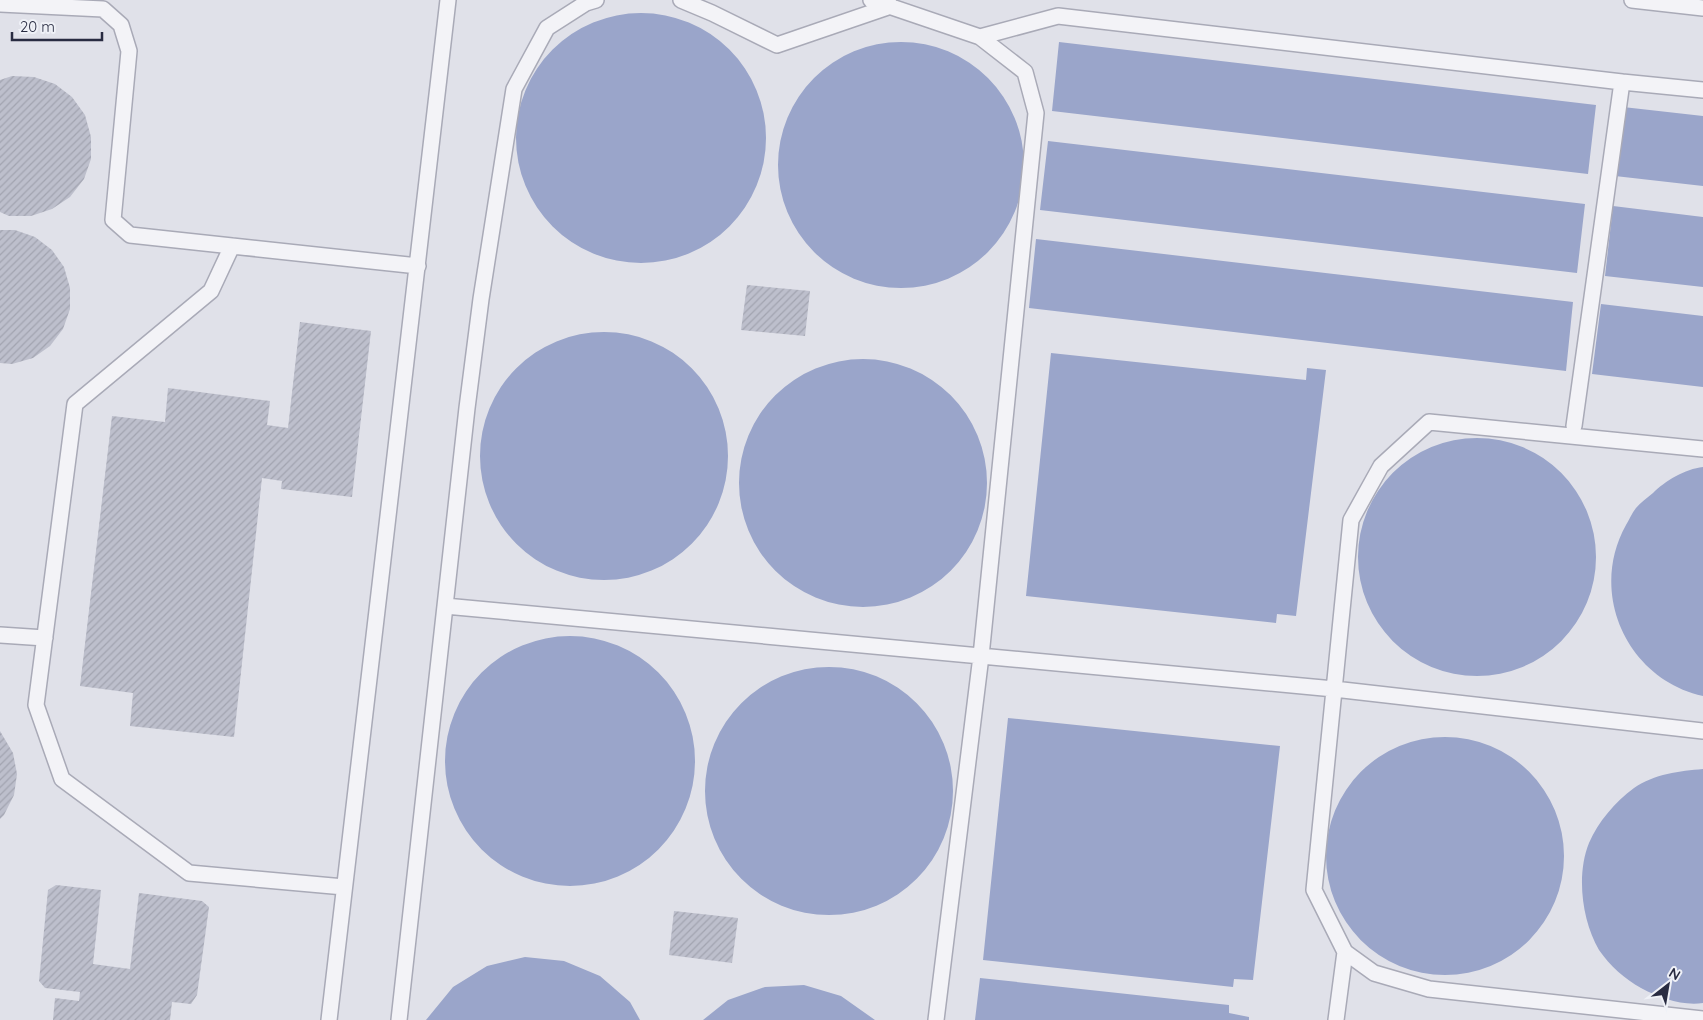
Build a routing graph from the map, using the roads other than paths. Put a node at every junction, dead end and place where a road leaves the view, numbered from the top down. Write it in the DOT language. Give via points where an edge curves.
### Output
graph roads {
  1 [pos="448,0"];
  2 [pos="596,0"];
  3 [pos="681,0"];
  4 [pos="871,0"];
  5 [pos="1632,0"];
  6 [pos="0,4"];
  7 [pos="891,6"];
  8 [pos="1703,8"];
  9 [pos="980,37"];
  10 [pos="1622,82"];
  11 [pos="1703,90"];
  12 [pos="232,246"];
  13 [pos="418,266"];
  14 [pos="1574,426"];
  15 [pos="1703,449"];
  16 [pos="445,606"];
  17 [pos="0,635"];
  18 [pos="45,638"];
  19 [pos="981,656"];
  20 [pos="1334,690"];
  21 [pos="1703,731"];
  22 [pos="344,887"];
  23 [pos="1345,952"];
  24 [pos="1703,1019"];
  25 [pos="329,1020"];
  26 [pos="400,1020"];
  27 [pos="936,1020"];
  28 [pos="1336,1020"];
  1 -- 13 [label="lane"];
  2 -- 16 [label="lane" via="547,28 514,88 481,299"];
  3 -- 7 [label="lane" via="777,45"];
  4 -- 7 [label="lane"];
  5 -- 8 [label="lane"];
  6 -- 12 [label="lane" via="103,9 121,25 129,51 113,220 130,235"];
  7 -- 9 [label="lane"];
  9 -- 10 [label="lane" via="1058,16"];
  9 -- 19 [label="lane" via="1024,72 1036,113"];
  10 -- 11 [label="lane"];
  10 -- 14 [label="lane"];
  12 -- 13 [label="lane"];
  12 -- 18 [label="lane" via="211,291 76,404"];
  13 -- 22 [label="lane"];
  15 -- 20 [label="lane" via="1429,422 1381,466 1351,520"];
  16 -- 19 [label="lane"];
  16 -- 26 [label="lane"];
  17 -- 18 [label="lane"];
  18 -- 22 [label="lane" via="36,705 62,779 188,874"];
  19 -- 20 [label="lane"];
  19 -- 27 [label="lane"];
  20 -- 21 [label="lane"];
  20 -- 23 [label="lane" via="1314,890"];
  22 -- 25 [label="lane"];
  23 -- 24 [label="lane" via="1374,973 1429,989"];
  23 -- 28 [label="lane"];
}
